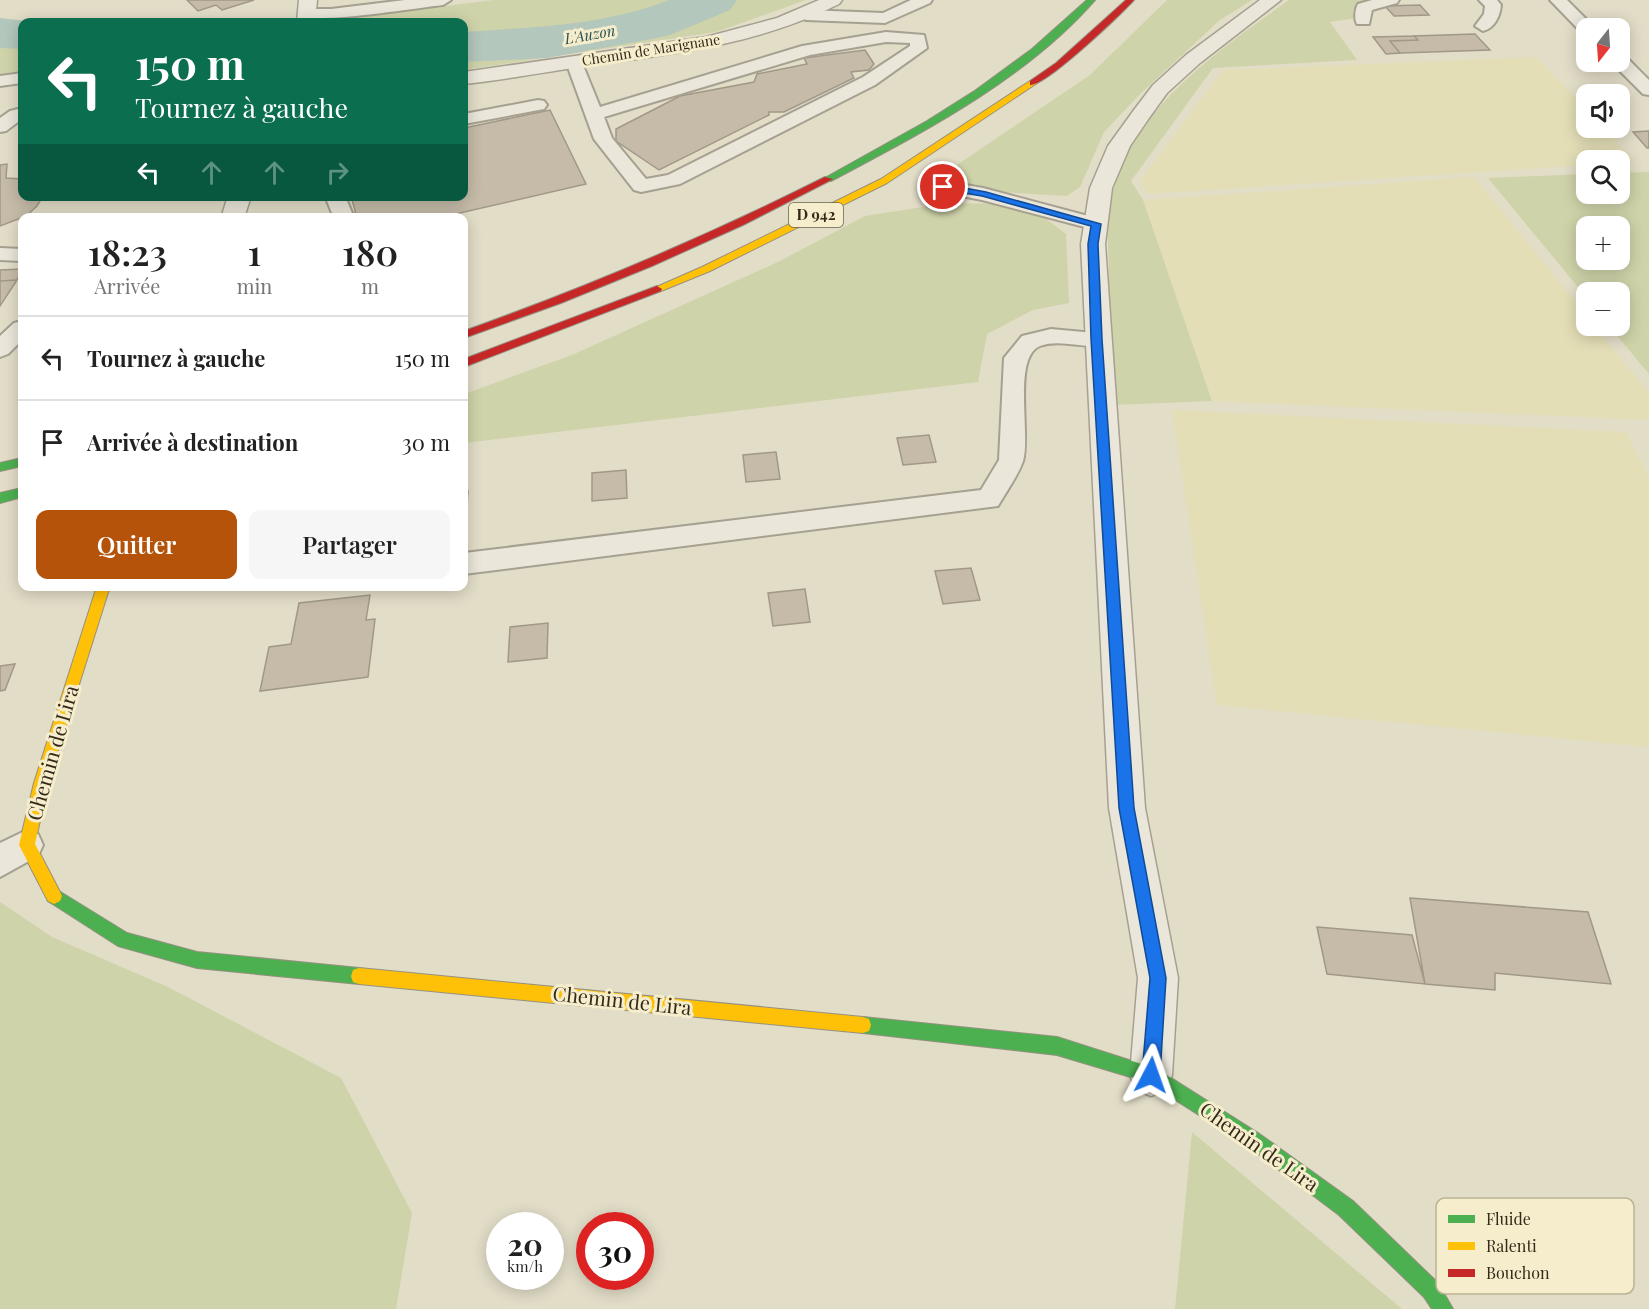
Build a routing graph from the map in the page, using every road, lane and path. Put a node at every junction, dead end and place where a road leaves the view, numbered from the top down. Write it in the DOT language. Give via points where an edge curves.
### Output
graph roads {
  1 [pos="443,0"];
  2 [pos="832,0"];
  3 [pos="924,0"];
  4 [pos="1092,0"];
  5 [pos="1130,0"];
  6 [pos="1272,0"];
  7 [pos="1391,0"];
  8 [pos="1487,0"];
  9 [pos="1558,0"];
  10 [pos="307,12"];
  11 [pos="806,15"];
  12 [pos="1576,18"];
  13 [pos="1363,21"];
  14 [pos="1483,26"];
  15 [pos="574,62"];
  16 [pos="1630,71"];
  17 [pos="468,77"];
  18 [pos="18,79"];
  19 [pos="0,81"];
  20 [pos="1649,90"];
  21 [pos="538,105"];
  22 [pos="18,114"];
  23 [pos="594,114"];
  24 [pos="468,118"];
  25 [pos="0,127"];
  26 [pos="943,187"];
  27 [pos="1096,224"];
  28 [pos="0,254"];
  29 [pos="18,255"];
  30 [pos="18,332"];
  31 [pos="468,334"];
  32 [pos="1096,339"];
  33 [pos="0,349"];
  34 [pos="468,362"];
  35 [pos="18,494"];
  36 [pos="0,498"];
  37 [pos="468,564"];
  38 [pos="102,591"];
  39 [pos="27,845"];
  40 [pos="0,861"];
  41 [pos="1151,1075"];
  42 [pos="1443,1309"];
  1 -- 10 [label="lane" via="331,14"];
  2 -- 11 [label="street, Chemin de Marignane"];
  3 -- 11 [label="lane" via="885,18"];
  4 -- 31 [label="main road, D 942" via="999,77 943,115 827,180 692,245"];
  5 -- 34 [label="main road, D 942" via="1059,65 884,182 706,269"];
  6 -- 27 [label="street" via="1160,89 1119,146 1101,188"];
  7 -- 13 [label="lane" via="1364,7"];
  8 -- 14 [label="lane" via="1493,5 1492,15"];
  9 -- 12 [label="lane"];
  11 -- 15 [label="street, Chemin de Marignane" via="709,43"];
  15 -- 17 [label="street, Chemin de Marignane"];
  15 -- 23 [label="lane"];
  16 -- 20 [label="lane"];
  18 -- 19 [label="lane"];
  21 -- 24 [label="lane"];
  22 -- 25 [label="lane"];
  23 -- 23 [label="lane" via="603,139 641,186 673,180 869,81 919,48 918,39 886,38 808,50"];
  26 -- 27 [label="lane"];
  27 -- 32 [label="street"];
  28 -- 29 [label="lane"];
  30 -- 33 [label="lane"];
  32 -- 37 [label="lane" via="1051,336 1030,341 1015,358 1011,460 989,499"];
  32 -- 41 [label="street" via="1127,808 1158,978"];
  35 -- 36 [label="main road"];
  38 -- 39 [label="main road, Chemin de Lira" via="40,783"];
  39 -- 40 [label="lane"];
  39 -- 41 [label="main road, Chemin de Lira" via="54,897 124,940 197,960 970,1035 1057,1046"];
  41 -- 42 [label="main road, Chemin de Lira" via="1252,1139 1346,1208 1431,1290"];
}
